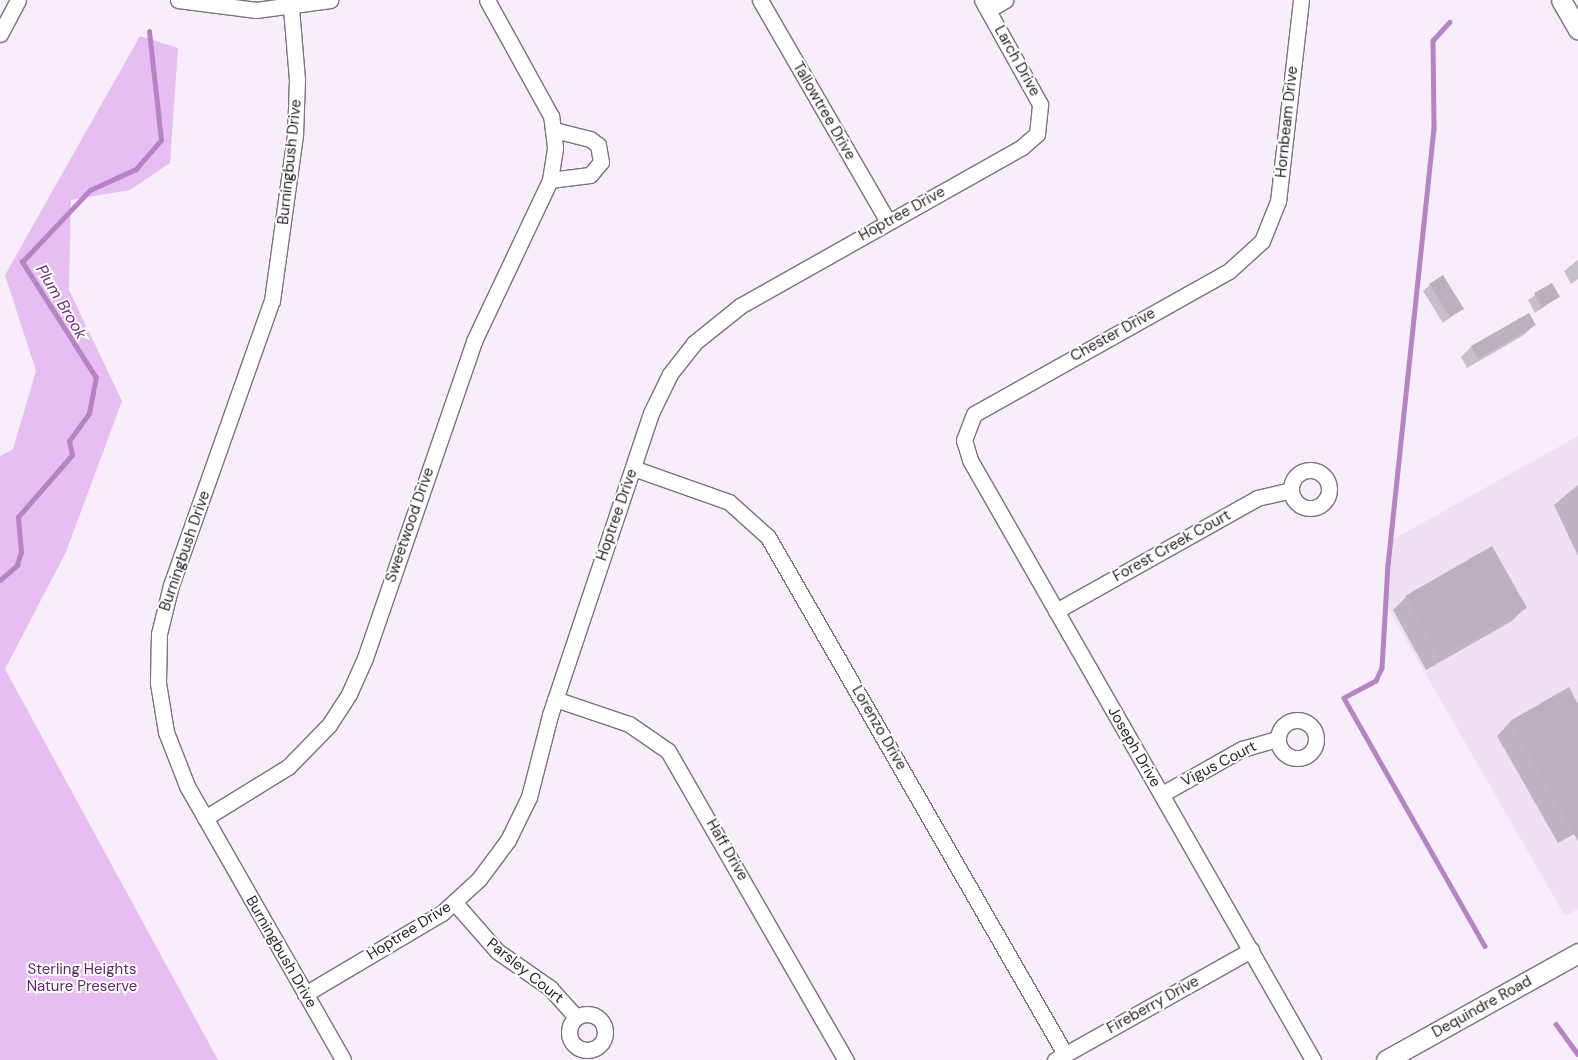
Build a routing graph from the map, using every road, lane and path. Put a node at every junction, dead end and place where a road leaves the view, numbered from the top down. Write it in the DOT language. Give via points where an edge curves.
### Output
graph roads {
  1 [pos="18,0"];
  2 [pos="178,0"];
  3 [pos="330,0"];
  4 [pos="487,0"];
  5 [pos="760,0"];
  6 [pos="1006,0"];
  7 [pos="1301,0"];
  8 [pos="1562,0"];
  9 [pos="985,5"];
  10 [pos="292,8"];
  11 [pos="1578,29"];
  12 [pos="0,34"];
  13 [pos="1040,126"];
  14 [pos="554,130"];
  15 [pos="550,180"];
  16 [pos="888,222"];
  17 [pos="1262,241"];
  18 [pos="965,430"];
  19 [pos="633,468"];
  20 [pos="1291,490"];
  21 [pos="1056,611"];
  22 [pos="555,699"];
  23 [pos="1278,739"];
  24 [pos="1162,794"];
  25 [pos="205,818"];
  26 [pos="455,903"];
  27 [pos="1251,950"];
  28 [pos="1578,953"];
  29 [pos="305,994"];
  30 [pos="576,1017"];
  31 [pos="1060,1057"];
  32 [pos="342,1060"];
  33 [pos="846,1060"];
  34 [pos="1313,1060"];
  35 [pos="1386,1060"];
  1 -- 12 [label="street"];
  2 -- 10 [label="street" via="232,8"];
  3 -- 10 [label="street"];
  4 -- 14 [label="street, Sweetwood Drive" via="545,102"];
  5 -- 16 [label="street, Tallowtree Drive"];
  6 -- 9 [label="street"];
  7 -- 17 [label="street, Hornbeam Drive" via="1278,201"];
  8 -- 11 [label="main road"];
  9 -- 13 [label="street, Larch Drive" via="1036,93"];
  10 -- 25 [label="street, Burningbush Drive" via="296,116 272,300 171,585 159,634 158,683 166,732"];
  13 -- 16 [label="street, Hoptree Drive" via="1022,147"];
  14 -- 15 [label="street, Sweetwood Drive"];
  14 -- 15 [label="street" via="590,139 598,145 601,162 590,175"];
  15 -- 25 [label="street, Sweetwood Drive" via="474,341 365,658 348,694 316,740 288,767"];
  16 -- 19 [label="street, Hoptree Drive" via="740,306 708,329 660,394"];
  17 -- 18 [label="street, Chester Drive" via="1229,271 981,409"];
  18 -- 21 [label="street, Joseph Drive" via="970,460"];
  19 -- 22 [label="street, Hoptree Drive"];
  19 -- 31 [label="street, Lorenzo Drive" via="729,502 768,537"];
  20 -- 21 [label="street, Forest Creek Court" via="1257,498"];
  21 -- 24 [label="street, Joseph Drive"];
  22 -- 26 [label="street, Hoptree Drive" via="519,818 495,860"];
  22 -- 33 [label="street, Haff Drive" via="629,724 668,751"];
  23 -- 24 [label="street, Vigus Court" via="1242,749"];
  24 -- 27 [label="street, Joseph Drive"];
  25 -- 29 [label="street, Burningbush Drive"];
  26 -- 29 [label="street, Hoptree Drive"];
  26 -- 30 [label="street, Parsley Court" via="497,951 550,988"];
  27 -- 31 [label="street, Fireberry Drive"];
  27 -- 34 [label="street, Joseph Drive"];
  28 -- 35 [label="main road, Dequindre Road"];
  29 -- 32 [label="street, Burningbush Drive"];
}
